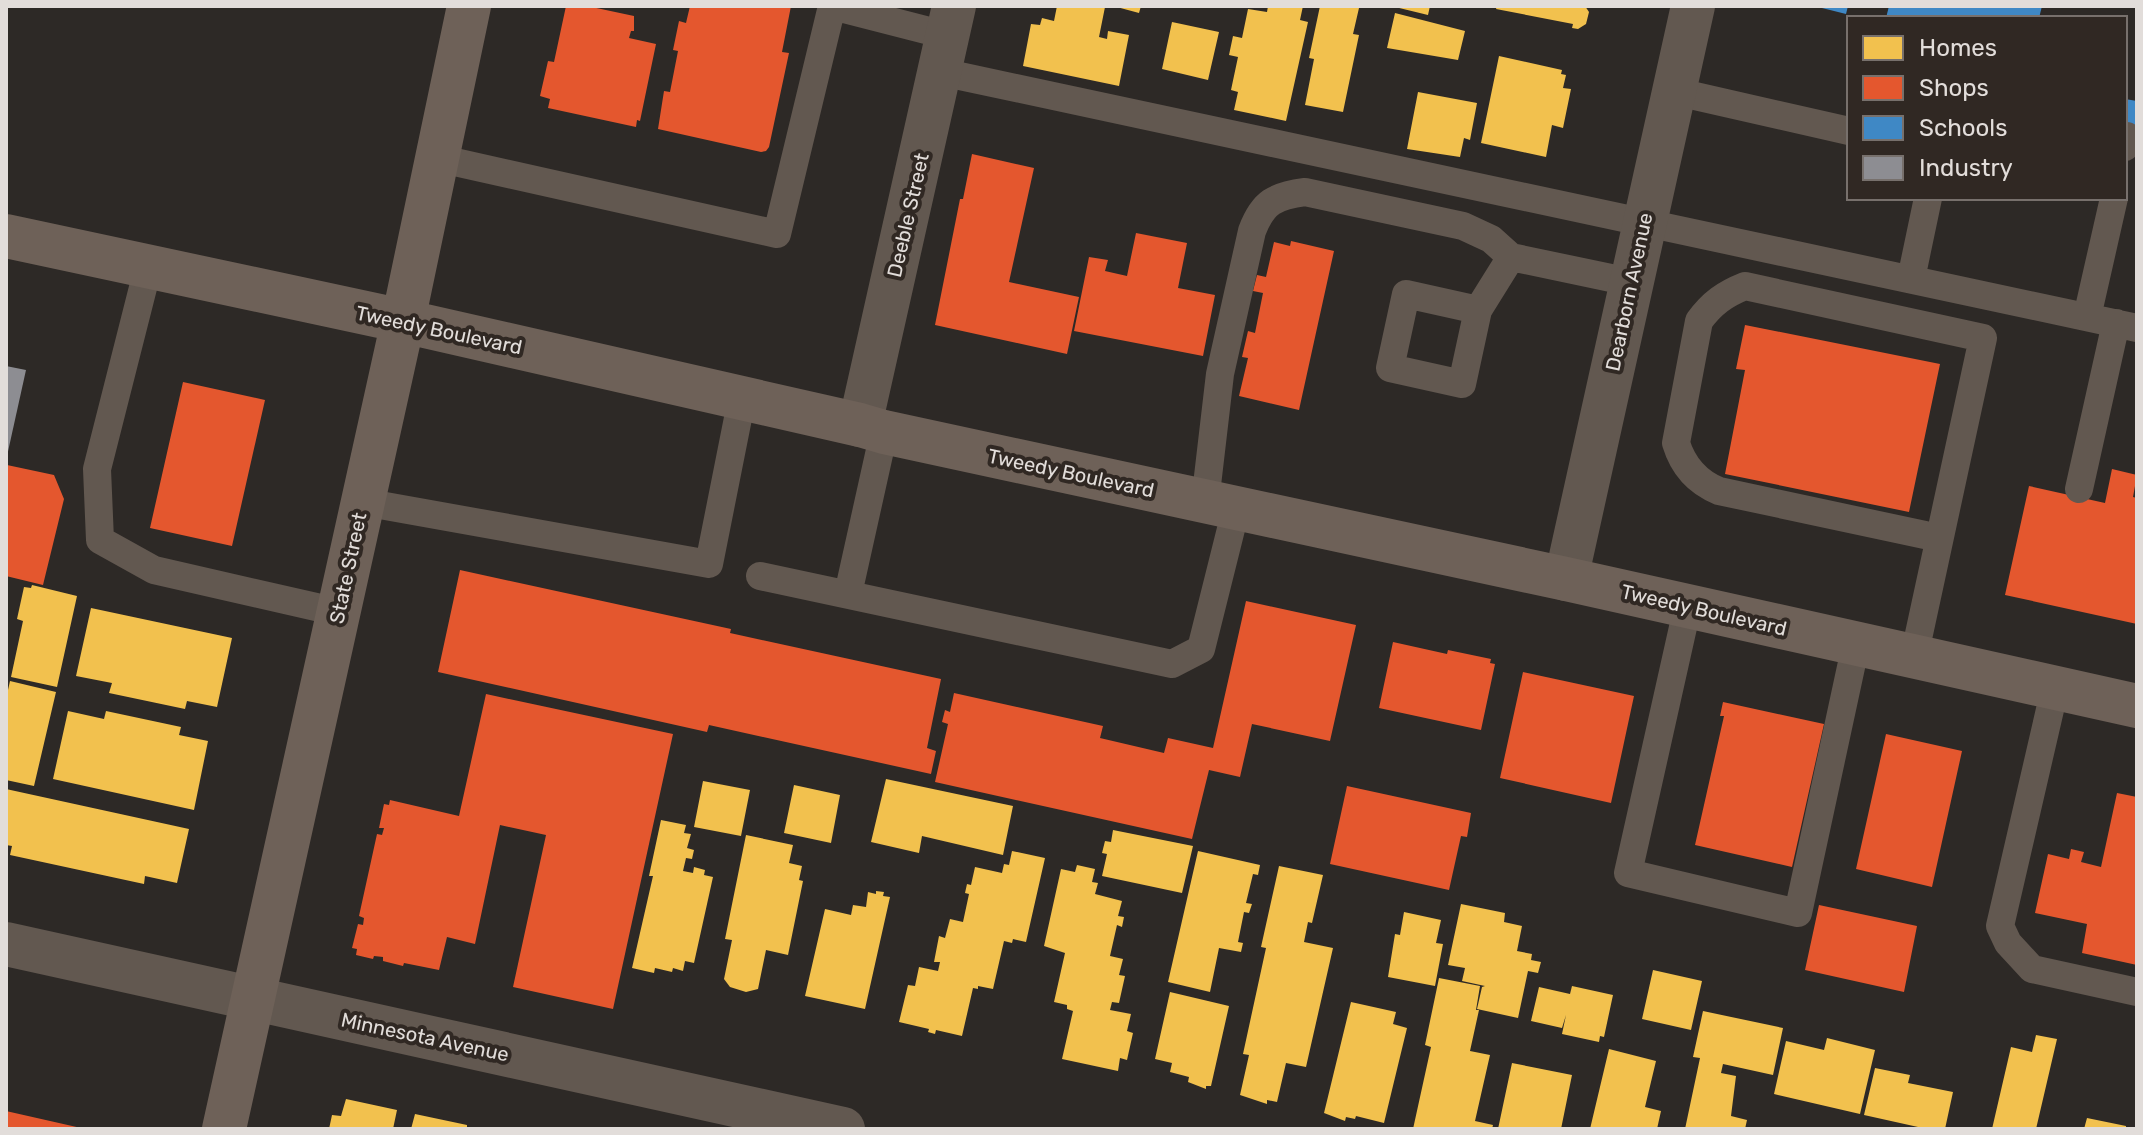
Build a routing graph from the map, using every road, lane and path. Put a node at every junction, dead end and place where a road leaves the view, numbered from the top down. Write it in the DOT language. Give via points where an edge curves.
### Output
graph roads {
  1 [pos="469,6"];
  2 [pos="1693,6"];
  3 [pos="948,38"];
  4 [pos="1673,91"];
  5 [pos="1847,131"];
  6 [pos="437,158"];
  7 [pos="1928,200"];
  8 [pos="2114,200"];
  9 [pos="1644,223"];
  10 [pos="6,236"];
  11 [pos="1511,257"];
  12 [pos="148,268"];
  13 [pos="1911,279"];
  14 [pos="1630,282"];
  15 [pos="1478,310"];
  16 [pos="2087,317"];
  17 [pos="403,321"];
  18 [pos="2127,326"];
  19 [pos="742,398"];
  20 [pos="872,428"];
  21 [pos="2079,489"];
  22 [pos="363,502"];
  23 [pos="1221,505"];
  24 [pos="1939,538"];
  25 [pos="760,576"];
  26 [pos="1566,579"];
  27 [pos="848,594"];
  28 [pos="1688,605"];
  29 [pos="338,612"];
  30 [pos="1856,644"];
  31 [pos="1914,657"];
  32 [pos="2055,688"];
  33 [pos="2137,706"];
  34 [pos="6,944"];
  35 [pos="2137,992"];
  36 [pos="253,999"];
  37 [pos="224,1129"];
  38 [pos="843,1129"];
  1 -- 6 [label="main road, State Street"];
  2 -- 4 [label="street, Dearborn Avenue"];
  3 -- 6 [label="lane" via="832,6 777,234"];
  3 -- 9 [label="lane"];
  3 -- 20 [label="street, Deeble Street"];
  4 -- 5 [label="lane"];
  4 -- 9 [label="street, Dearborn Avenue"];
  6 -- 17 [label="main road, State Street"];
  7 -- 13 [label="lane"];
  8 -- 16 [label="lane"];
  9 -- 13 [label="lane"];
  9 -- 14 [label="street, Dearborn Avenue"];
  10 -- 12 [label="main road, Tweedy Boulevard"];
  11 -- 14 [label="lane"];
  11 -- 15 [label="lane"];
  11 -- 23 [label="lane" via="1491,239 1463,226 1305,192 1269,202 1252,231 1220,374"];
  12 -- 17 [label="main road, Tweedy Boulevard"];
  12 -- 29 [label="lane" via="97,469 100,540 154,570"];
  13 -- 16 [label="lane"];
  14 -- 26 [label="street, Dearborn Avenue"];
  16 -- 18 [label="lane"];
  17 -- 19 [label="main road, Tweedy Boulevard"];
  17 -- 22 [label="main road, State Street"];
  18 -- 21 [label="lane"];
  19 -- 20 [label="main road, Tweedy Boulevard"];
  19 -- 22 [label="lane" via="709,564"];
  20 -- 23 [label="main road, Tweedy Boulevard"];
  20 -- 27 [label="lane"];
  22 -- 29 [label="main road, State Street"];
  23 -- 26 [label="main road, Tweedy Boulevard"];
  23 -- 27 [label="lane" via="1201,649 1172,664"];
  24 -- 24 [label="lane" via="1719,491 1690,471 1676,443 1699,321 1710,306 1745,286 1983,338"];
  24 -- 31 [label="lane"];
  25 -- 27 [label="lane"];
  26 -- 28 [label="main road, Tweedy Boulevard"];
  28 -- 30 [label="main road, Tweedy Boulevard"];
  28 -- 30 [label="lane" via="1628,873 1798,913"];
  29 -- 36 [label="main road, State Street"];
  30 -- 31 [label="main road, Tweedy Boulevard"];
  31 -- 32 [label="main road, Tweedy Boulevard"];
  32 -- 33 [label="main road, Tweedy Boulevard"];
  32 -- 35 [label="lane" via="2000,926 2032,969"];
  34 -- 36 [label="street, Minnesota Avenue"];
  36 -- 37 [label="main road, State Street"];
  36 -- 38 [label="street, Minnesota Avenue"];
}
